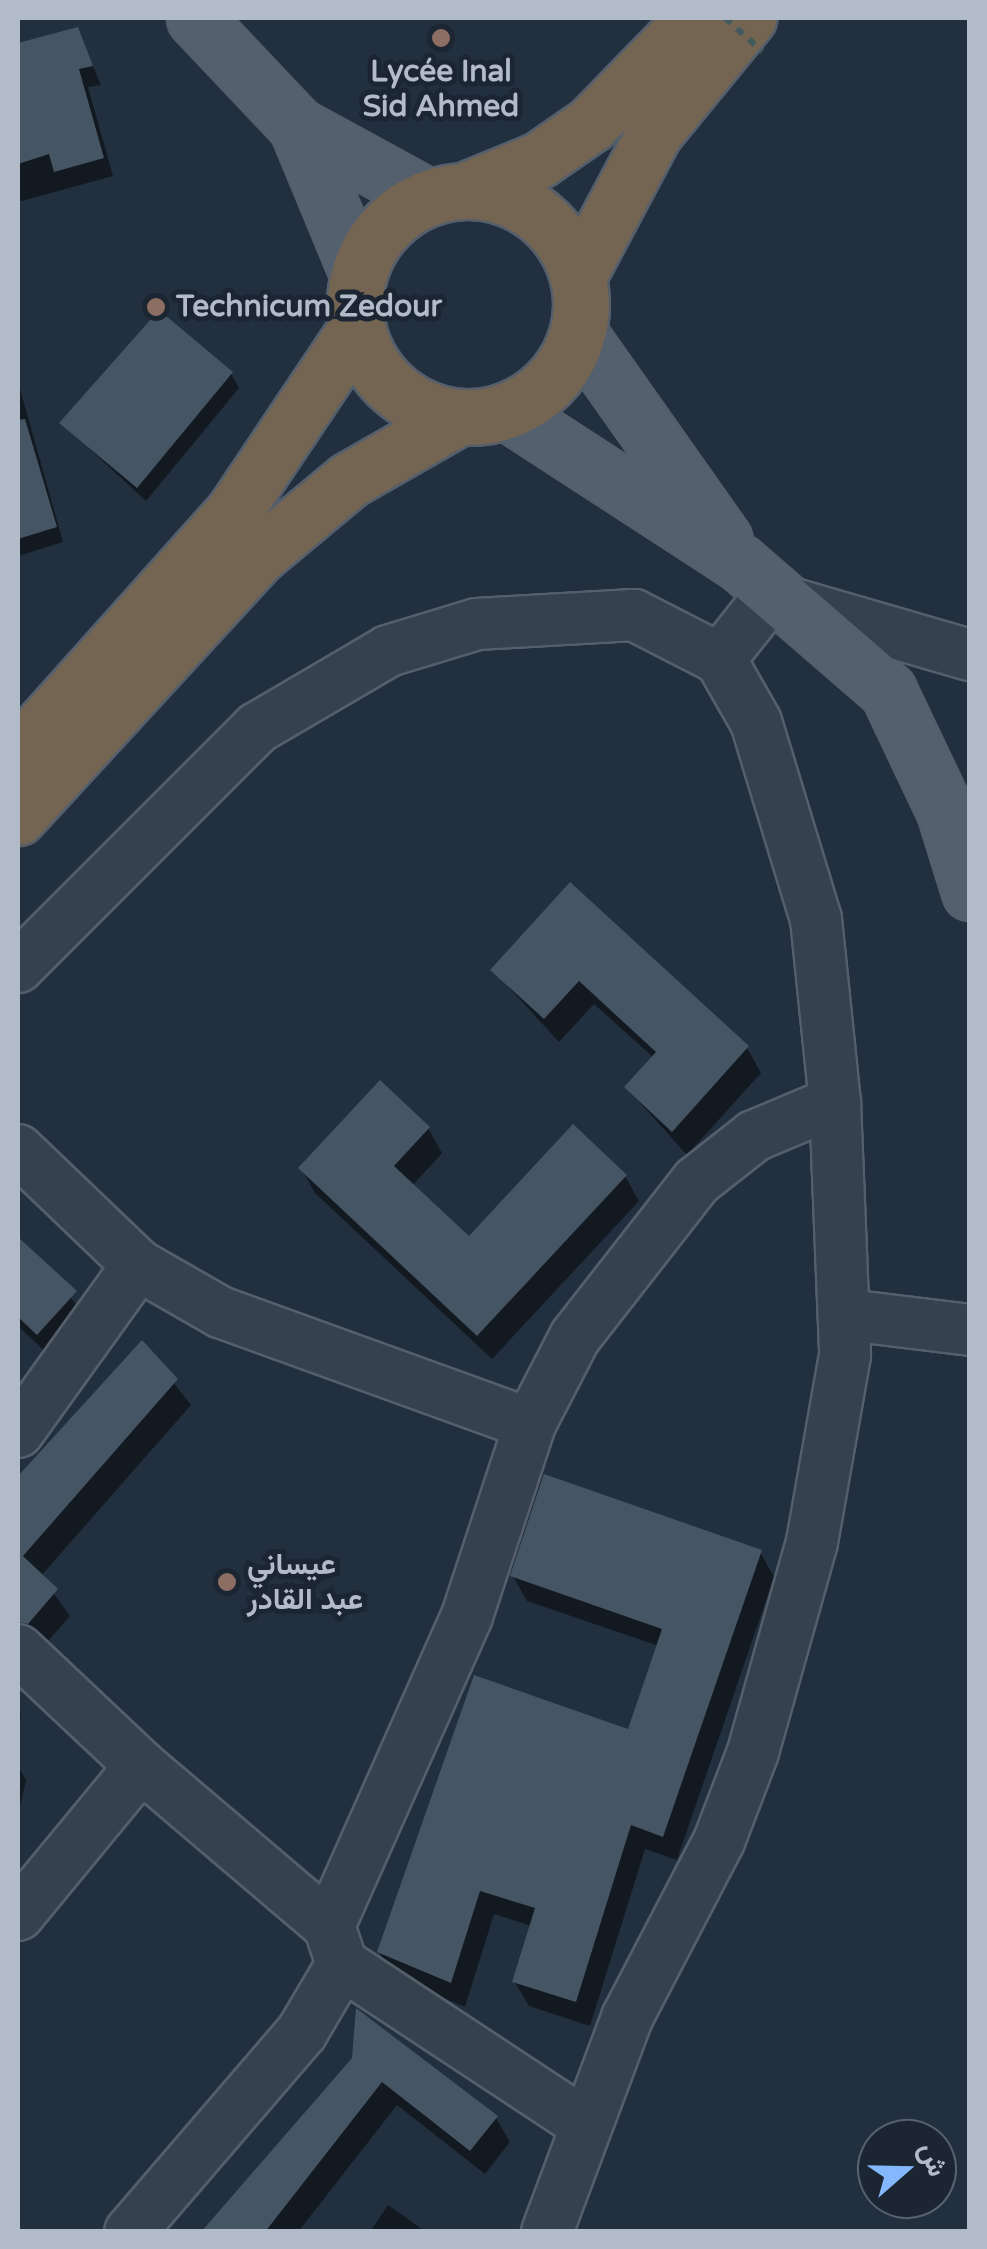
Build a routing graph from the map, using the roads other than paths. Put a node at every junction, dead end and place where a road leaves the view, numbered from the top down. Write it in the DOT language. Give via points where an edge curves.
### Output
graph roads {
  1 [pos="196,18"];
  2 [pos="694,18"];
  3 [pos="755,34"];
  4 [pos="297,126"];
  5 [pos="447,194"];
  6 [pos="358,273"];
  7 [pos="578,276"];
  8 [pos="358,328"];
  9 [pos="578,332"];
  10 [pos="482,414"];
  11 [pos="767,585"];
  12 [pos="970,655"];
  13 [pos="720,659"];
  14 [pos="18,753"];
  15 [pos="18,817"];
  16 [pos="970,892"];
  17 [pos="18,967"];
  18 [pos="836,1102"];
  19 [pos="18,1150"];
  20 [pos="138,1265"];
  21 [pos="848,1315"];
  22 [pos="970,1330"];
  23 [pos="530,1424"];
  24 [pos="18,1432"];
  25 [pos="18,1650"];
  26 [pos="141,1766"];
  27 [pos="18,1915"];
  28 [pos="336,1945"];
  29 [pos="585,2124"];
  30 [pos="130,2232"];
  31 [pos="547,2232"];
  1 -- 4 [label="main road"];
  2 -- 5 [label="highway" via="590,124 539,160"];
  3 -- 7 [label="highway" via="654,132"];
  4 -- 5 [label="main road"];
  4 -- 6 [label="main road"];
  5 -- 6 [label="highway" via="389,222"];
  5 -- 7 [label="highway" via="537,214"];
  6 -- 8 [label="highway"];
  7 -- 9 [label="highway"];
  8 -- 10 [label="highway" via="383,379 404,398"];
  8 -- 14 [label="highway" via="234,510"];
  9 -- 10 [label="highway" via="544,388"];
  9 -- 11 [label="main road"];
  10 -- 11 [label="main road"];
  10 -- 15 [label="highway" via="350,480 259,554"];
  11 -- 12 [label="street"];
  11 -- 13 [label="street"];
  11 -- 16 [label="main road" via="903,714"];
  13 -- 17 [label="street" via="634,615 477,624 388,651 256,728"];
  13 -- 18 [label="street" via="786,800 816,919"];
  18 -- 21 [label="street"];
  18 -- 23 [label="street" via="754,1136 697,1181 575,1337"];
  19 -- 20 [label="street"];
  20 -- 23 [label="street" via="220,1312"];
  20 -- 24 [label="street"];
  21 -- 22 [label="street"];
  21 -- 29 [label="street" via="812,1542 753,1752"];
  23 -- 28 [label="street" via="467,1616"];
  25 -- 26 [label="street"];
  26 -- 27 [label="street"];
  26 -- 28 [label="street"];
  28 -- 29 [label="street"];
  28 -- 30 [label="street" via="302,2032"];
  29 -- 31 [label="street"];
}
